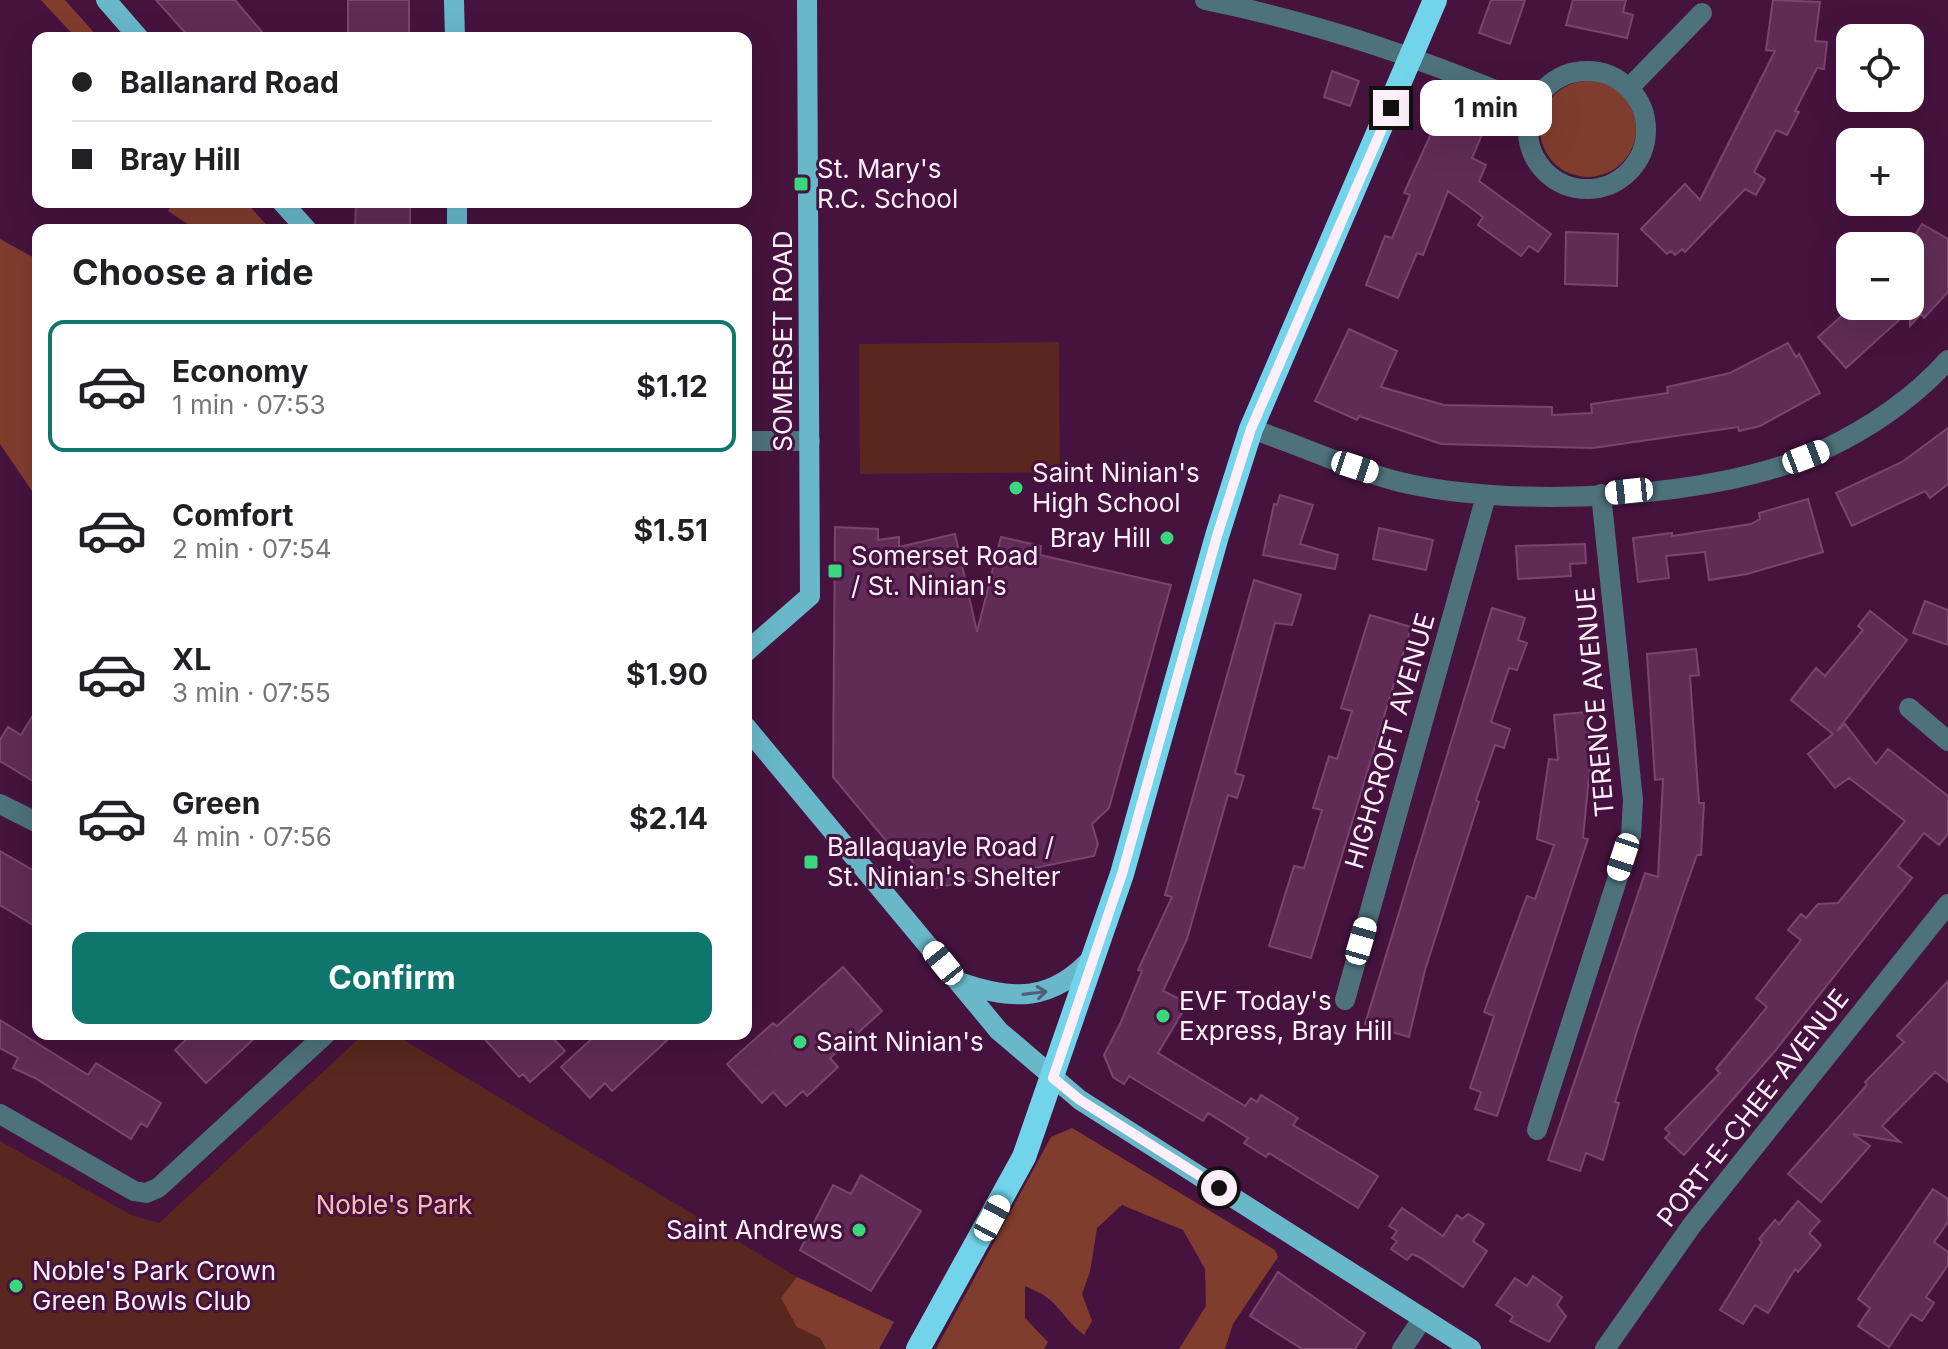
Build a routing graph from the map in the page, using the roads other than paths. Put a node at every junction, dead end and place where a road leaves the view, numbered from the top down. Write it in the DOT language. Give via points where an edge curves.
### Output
graph roads {
  1 [pos="106,0"];
  2 [pos="454,0"];
  3 [pos="807,0"];
  4 [pos="1205,0"];
  5 [pos="1435,0"];
  6 [pos="1702,13"];
  7 [pos="134,32"];
  8 [pos="455,32"];
  9 [pos="1414,56"];
  10 [pos="1629,88"];
  11 [pos="1534,106"];
  12 [pos="287,208"];
  13 [pos="302,224"];
  14 [pos="1948,360"];
  15 [pos="1251,429"];
  16 [pos="752,441"];
  17 [pos="810,441"];
  18 [pos="1601,494"];
  19 [pos="1486,496"];
  20 [pos="752,647"];
  21 [pos="1909,708"];
  22 [pos="752,734"];
  23 [pos="1948,741"];
  24 [pos="0,804"];
  25 [pos="32,820"];
  26 [pos="1948,904"];
  27 [pos="1097,952"];
  28 [pos="959,982"];
  29 [pos="1345,1000"];
  30 [pos="319,1040"];
  31 [pos="1053,1078"];
  32 [pos="0,1114"];
  33 [pos="1537,1130"];
  34 [pos="1423,1318"];
  35 [pos="918,1349"];
  36 [pos="1402,1349"];
  37 [pos="1471,1349"];
  38 [pos="1605,1349"];
  1 -- 7 [label="main road"];
  2 -- 8 [label="main road"];
  3 -- 17 [label="main road, SOMERSET ROAD"];
  4 -- 9 [label="street" via="1293,18"];
  5 -- 9 [label="highway"];
  6 -- 10 [label="street"];
  9 -- 11 [label="street"];
  9 -- 15 [label="highway"];
  10 -- 11 [label="street" via="1605,75 1577,72 1559,78"];
  10 -- 11 [label="street" via="1645,118 1642,152 1621,178 1598,188 1572,187 1543,170 1529,139"];
  12 -- 13 [label="main road"];
  14 -- 18 [label="street" via="1929,381 1824,450 1750,474"];
  15 -- 19 [label="street" via="1401,482"];
  15 -- 27 [label="highway"];
  16 -- 17 [label="street"];
  17 -- 20 [label="main road, SOMERSET ROAD" via="810,596"];
  18 -- 19 [label="street"];
  18 -- 33 [label="street, TERENCE AVENUE" via="1633,800 1631,836"];
  19 -- 29 [label="street, HIGHCROFT AVENUE"];
  21 -- 23 [label="street"];
  22 -- 28 [label="main road"];
  24 -- 25 [label="street"];
  26 -- 38 [label="street, PORT-E-CHEE-AVENUE" via="1692,1225"];
  28 -- 27 [label="main road, one-way" via="987,992 1049,991 1074,976"];
  27 -- 31 [label="highway"];
  28 -- 31 [label="main road" via="1006,1040"];
  30 -- 32 [label="street" via="158,1188 146,1193"];
  31 -- 34 [label="main road"];
  31 -- 35 [label="highway" via="1024,1157"];
  34 -- 36 [label="street"];
  34 -- 37 [label="main road"];
}
